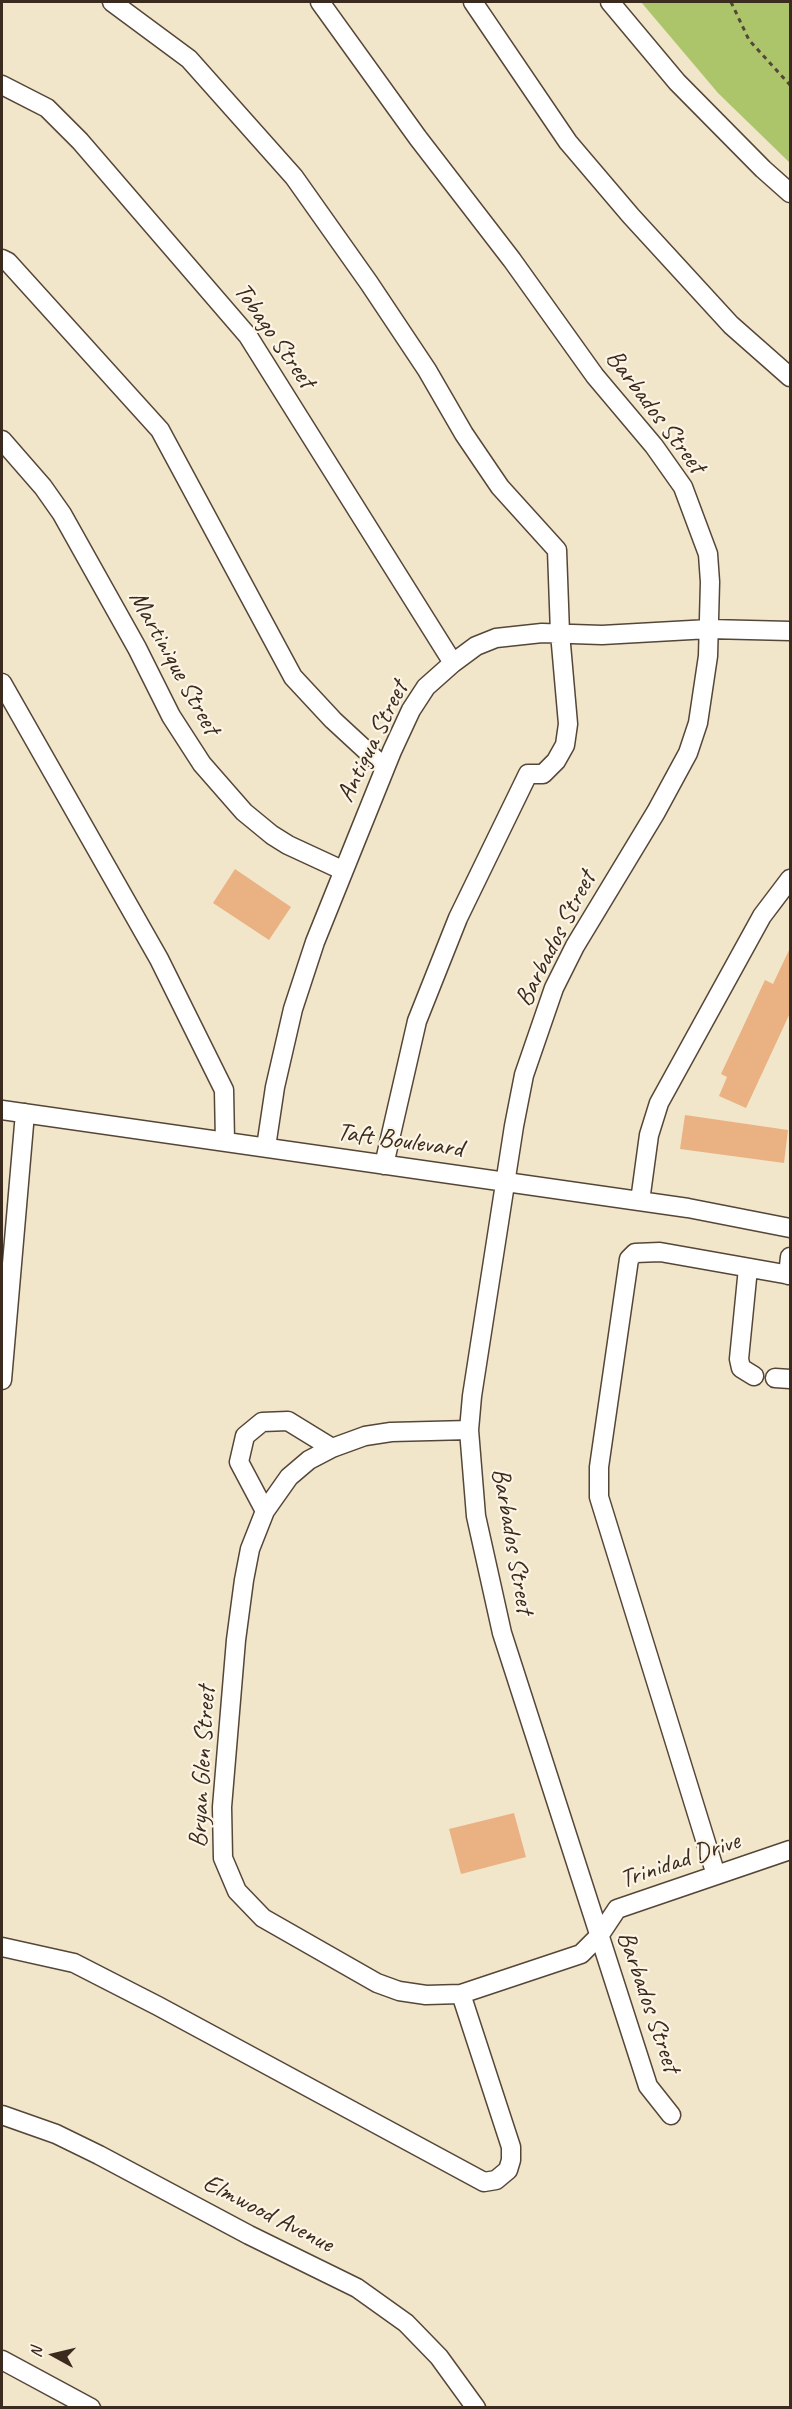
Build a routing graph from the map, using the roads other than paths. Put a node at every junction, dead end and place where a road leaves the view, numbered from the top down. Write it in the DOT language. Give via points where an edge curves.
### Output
graph roads {
  1 [pos="112,2"];
  2 [pos="320,2"];
  3 [pos="473,2"];
  4 [pos="610,2"];
  5 [pos="2,85"];
  6 [pos="790,193"];
  7 [pos="2,260"];
  8 [pos="790,377"];
  9 [pos="2,440"];
  10 [pos="709,629"];
  11 [pos="790,631"];
  12 [pos="560,633"];
  13 [pos="453,663"];
  14 [pos="2,683"];
  15 [pos="385,768"];
  16 [pos="342,870"];
  17 [pos="790,879"];
  18 [pos="2,1110"];
  19 [pos="25,1113"];
  20 [pos="225,1142"];
  21 [pos="266,1147"];
  22 [pos="384,1165"];
  23 [pos="505,1182"];
  24 [pos="639,1202"];
  25 [pos="790,1228"];
  26 [pos="748,1268"];
  27 [pos="790,1269"];
  28 [pos="754,1376"];
  29 [pos="2,1380"];
  30 [pos="469,1430"];
  31 [pos="332,1448"];
  32 [pos="265,1511"];
  33 [pos="790,1850"];
  34 [pos="716,1875"];
  35 [pos="599,1936"];
  36 [pos="2,1947"];
  37 [pos="461,1994"];
  38 [pos="2,2115"];
  39 [pos="671,2115"];
  40 [pos="2,2360"];
  41 [pos="91,2408"];
  42 [pos="476,2408"];
  1 -- 12 [label="street" via="189,59 308,196 427,370 500,487 557,550"];
  2 -- 10 [label="street, Barbados Street" via="596,376 683,487 708,554"];
  3 -- 8 [label="street" via="568,142 731,325"];
  4 -- 6 [label="street" via="677,82"];
  5 -- 13 [label="street, Tobago Street" via="46,108 81,141 248,336"];
  7 -- 15 [label="street" via="8,262 160,430 293,677"];
  9 -- 16 [label="street, Martinique Street" via="62,514 171,716 202,764 244,812 272,835"];
  10 -- 11 [label="street, Antigua Street"];
  10 -- 12 [label="street, Antigua Street"];
  10 -- 23 [label="street, Barbados Street" via="698,723 688,753 554,988 524,1075"];
  12 -- 13 [label="street, Antigua Street" via="496,638 476,646"];
  12 -- 22 [label="street" via="568,724 565,745 543,774 528,774 458,918 417,1021"];
  13 -- 15 [label="street, Antigua Street" via="426,687 411,710"];
  14 -- 20 [label="street" via="159,959 224,1090"];
  15 -- 16 [label="street, Antigua Street"];
  16 -- 21 [label="street, Antigua Street" via="293,1009 274,1087"];
  17 -- 24 [label="street" via="762,916 659,1103 649,1135"];
  18 -- 19 [label="street, Taft Boulevard"];
  19 -- 20 [label="street, Taft Boulevard"];
  19 -- 29 [label="street"];
  20 -- 21 [label="street, Taft Boulevard"];
  21 -- 22 [label="street, Taft Boulevard"];
  22 -- 23 [label="street, Taft Boulevard"];
  23 -- 24 [label="street, Taft Boulevard"];
  23 -- 30 [label="street, Barbados Street"];
  24 -- 25 [label="street, Taft Boulevard"];
  26 -- 27 [label="street"];
  26 -- 28 [label="street" via="739,1359 741,1368"];
  26 -- 34 [label="street" via="660,1252 635,1253 628,1259 599,1467 599,1497"];
  30 -- 31 [label="street, Bryan Glen Street" via="391,1432"];
  30 -- 35 [label="street, Barbados Street" via="476,1516 502,1633"];
  31 -- 32 [label="street, Bryan Glen Street" via="289,1477"];
  31 -- 32 [label="street" via="288,1421 262,1422 245,1436 239,1462"];
  32 -- 37 [label="street, Bryan Glen Street" via="250,1549 236,1640 222,1808 221,1837 227,1869 237,1891 263,1918 377,1983 426,1995"];
  33 -- 34 [label="street, Trinidad Drive"];
  34 -- 35 [label="street, Trinidad Drive" via="616,1909"];
  35 -- 37 [label="street, Bryan Glen Street" via="581,1953"];
  35 -- 39 [label="street, Barbados Street" via="648,2086"];
  36 -- 37 [label="street" via="74,1964 484,2182 496,2180 508,2170 511,2147"];
  38 -- 42 [label="street, Elmwood Avenue" via="56,2134 357,2288 406,2323 439,2357"];
  40 -- 41 [label="street"];
}
